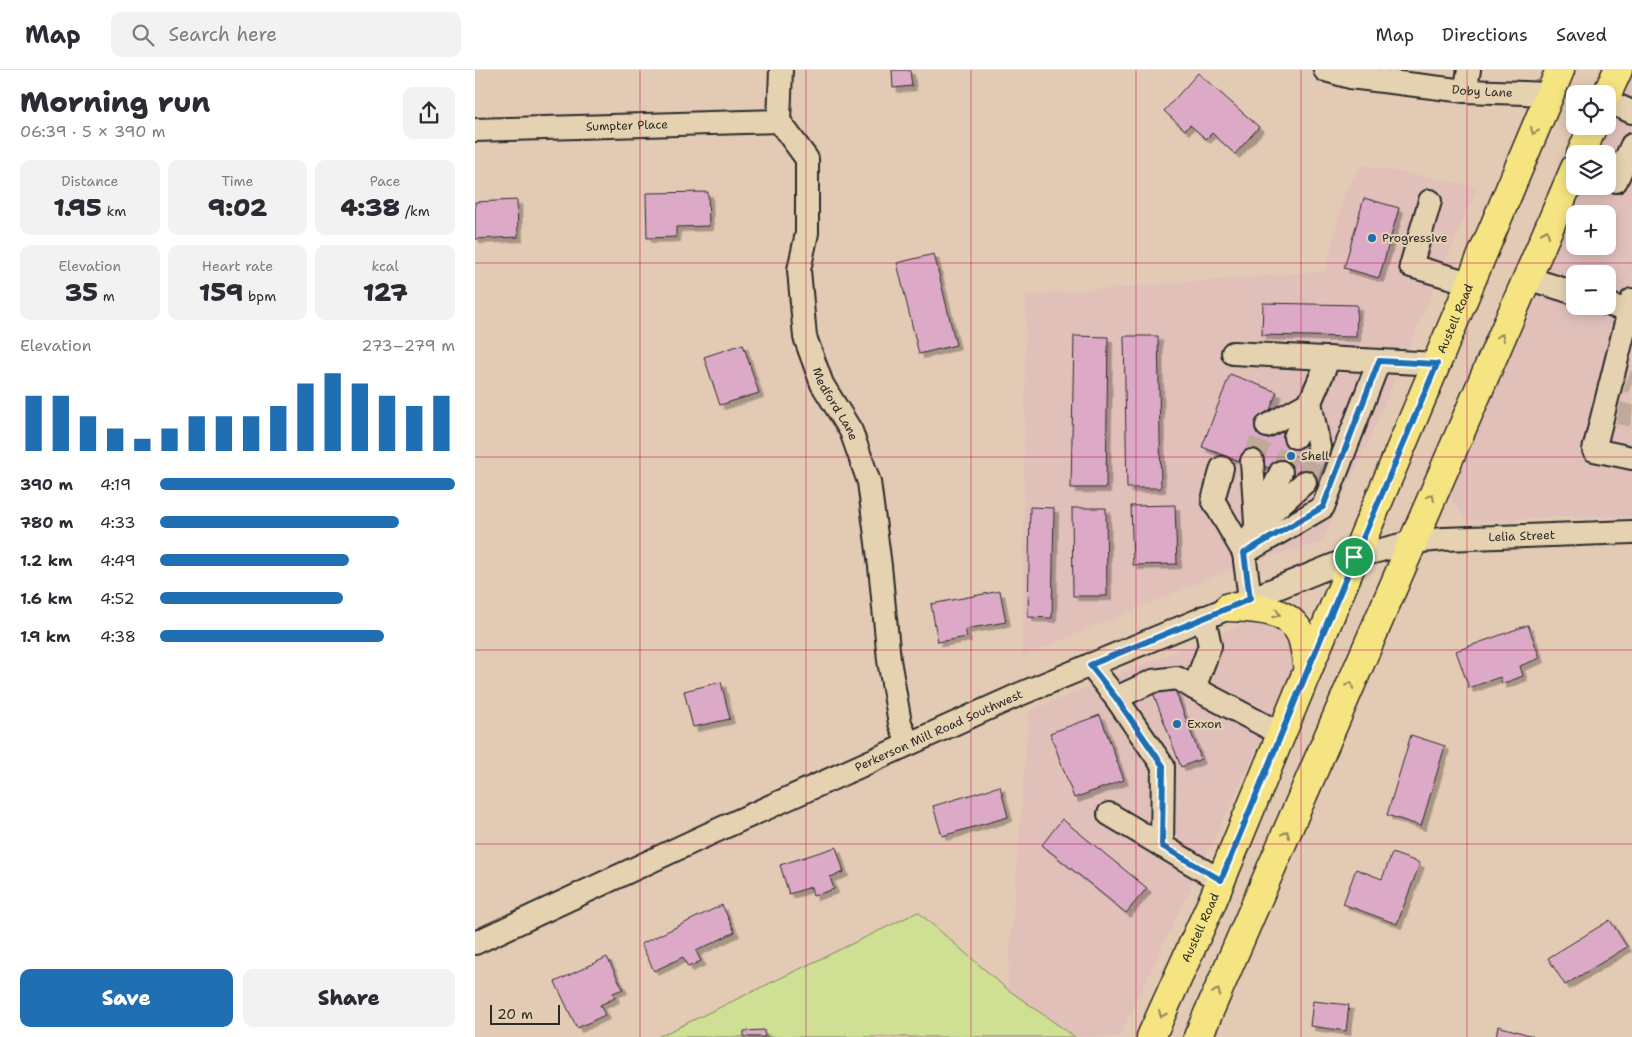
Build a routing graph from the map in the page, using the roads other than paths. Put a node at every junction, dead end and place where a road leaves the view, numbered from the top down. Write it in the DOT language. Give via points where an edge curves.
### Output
graph roads {
  1 [pos="781,70"];
  2 [pos="1325,70"];
  3 [pos="1618,70"];
  4 [pos="1467,80"];
  5 [pos="1555,82"];
  6 [pos="1611,85"];
  7 [pos="1616,105"];
  8 [pos="1632,112"];
  9 [pos="779,121"];
  10 [pos="475,130"];
  11 [pos="1632,145"];
  12 [pos="1616,182"];
  13 [pos="1566,189"];
  14 [pos="1430,201"];
  15 [pos="1527,278"];
  16 [pos="1470,283"];
  17 [pos="1566,290"];
  18 [pos="1616,308"];
  19 [pos="1630,313"];
  20 [pos="1626,352"];
  21 [pos="1233,353"];
  22 [pos="1329,358"];
  23 [pos="1379,361"];
  24 [pos="1437,364"];
  25 [pos="1310,402"];
  26 [pos="1267,426"];
  27 [pos="1295,437"];
  28 [pos="1319,447"];
  29 [pos="1632,458"];
  30 [pos="1252,461"];
  31 [pos="1222,468"];
  32 [pos="1281,472"];
  33 [pos="1305,482"];
  34 [pos="1256,527"];
  35 [pos="1632,532"];
  36 [pos="1412,542"];
  37 [pos="1244,553"];
  38 [pos="1354,557"];
  39 [pos="1239,603"];
  40 [pos="1204,617"];
  41 [pos="1090,665"];
  42 [pos="1308,669"];
  43 [pos="1194,688"];
  44 [pos="1116,698"];
  45 [pos="1281,734"];
  46 [pos="908,744"];
  47 [pos="1109,814"];
  48 [pos="1162,846"];
  49 [pos="1221,880"];
  50 [pos="475,943"];
  51 [pos="1151,1037"];
  52 [pos="1198,1037"];
  1 -- 9 [label="street"];
  2 -- 4 [label="street, Doby Lane" via="1351,77"];
  3 -- 6 [label="main road"];
  4 -- 5 [label="street, Doby Lane"];
  5 -- 16 [label="main road, Austell Road, one-way"];
  7 -- 8 [label="street"];
  9 -- 10 [label="street, Sumpter Place"];
  9 -- 46 [label="street, Medford Lane" via="807,159 807,233 799,270 805,338 822,384 851,431 869,482 889,660"];
  11 -- 12 [label="street"];
  15 -- 13 [label="main road, one-way"];
  14 -- 16 [label="street" via="1411,266"];
  15 -- 17 [label="street"];
  36 -- 15 [label="main road, one-way"];
  16 -- 24 [label="main road, Austell Road"];
  18 -- 19 [label="street"];
  19 -- 20 [label="street"];
  20 -- 29 [label="street" via="1611,411 1594,450"];
  21 -- 22 [label="street"];
  22 -- 23 [label="street"];
  22 -- 25 [label="street"];
  23 -- 24 [label="street"];
  23 -- 37 [label="street" via="1323,507"];
  24 -- 38 [label="main road, Austell Road"];
  25 -- 26 [label="street"];
  25 -- 27 [label="street"];
  25 -- 28 [label="street"];
  30 -- 34 [label="street"];
  31 -- 37 [label="street" via="1213,500"];
  32 -- 34 [label="street"];
  33 -- 34 [label="street"];
  34 -- 37 [label="street"];
  35 -- 36 [label="street, Lelia Street"];
  36 -- 38 [label="street, Perkerson Mill Road Southwest"];
  52 -- 36 [label="main road, one-way"];
  37 -- 39 [label="street"];
  38 -- 39 [label="street, Perkerson Mill Road Southwest"];
  38 -- 42 [label="main road, Austell Road"];
  39 -- 40 [label="street, Perkerson Mill Road Southwest"];
  39 -- 42 [label="main road, one-way" via="1282,615 1294,624 1301,634"];
  40 -- 41 [label="street, Perkerson Mill Road Southwest"];
  40 -- 43 [label="street" via="1210,646"];
  41 -- 44 [label="street"];
  41 -- 46 [label="street, Perkerson Mill Road Southwest"];
  42 -- 45 [label="main road, Austell Road"];
  43 -- 44 [label="street" via="1177,678 1153,681"];
  43 -- 45 [label="street"];
  44 -- 48 [label="street" via="1163,766"];
  45 -- 49 [label="main road, Austell Road"];
  46 -- 50 [label="street, Perkerson Mill Road Southwest"];
  47 -- 48 [label="street"];
  48 -- 49 [label="street"];
  49 -- 51 [label="main road, Austell Road, one-way"];
}
